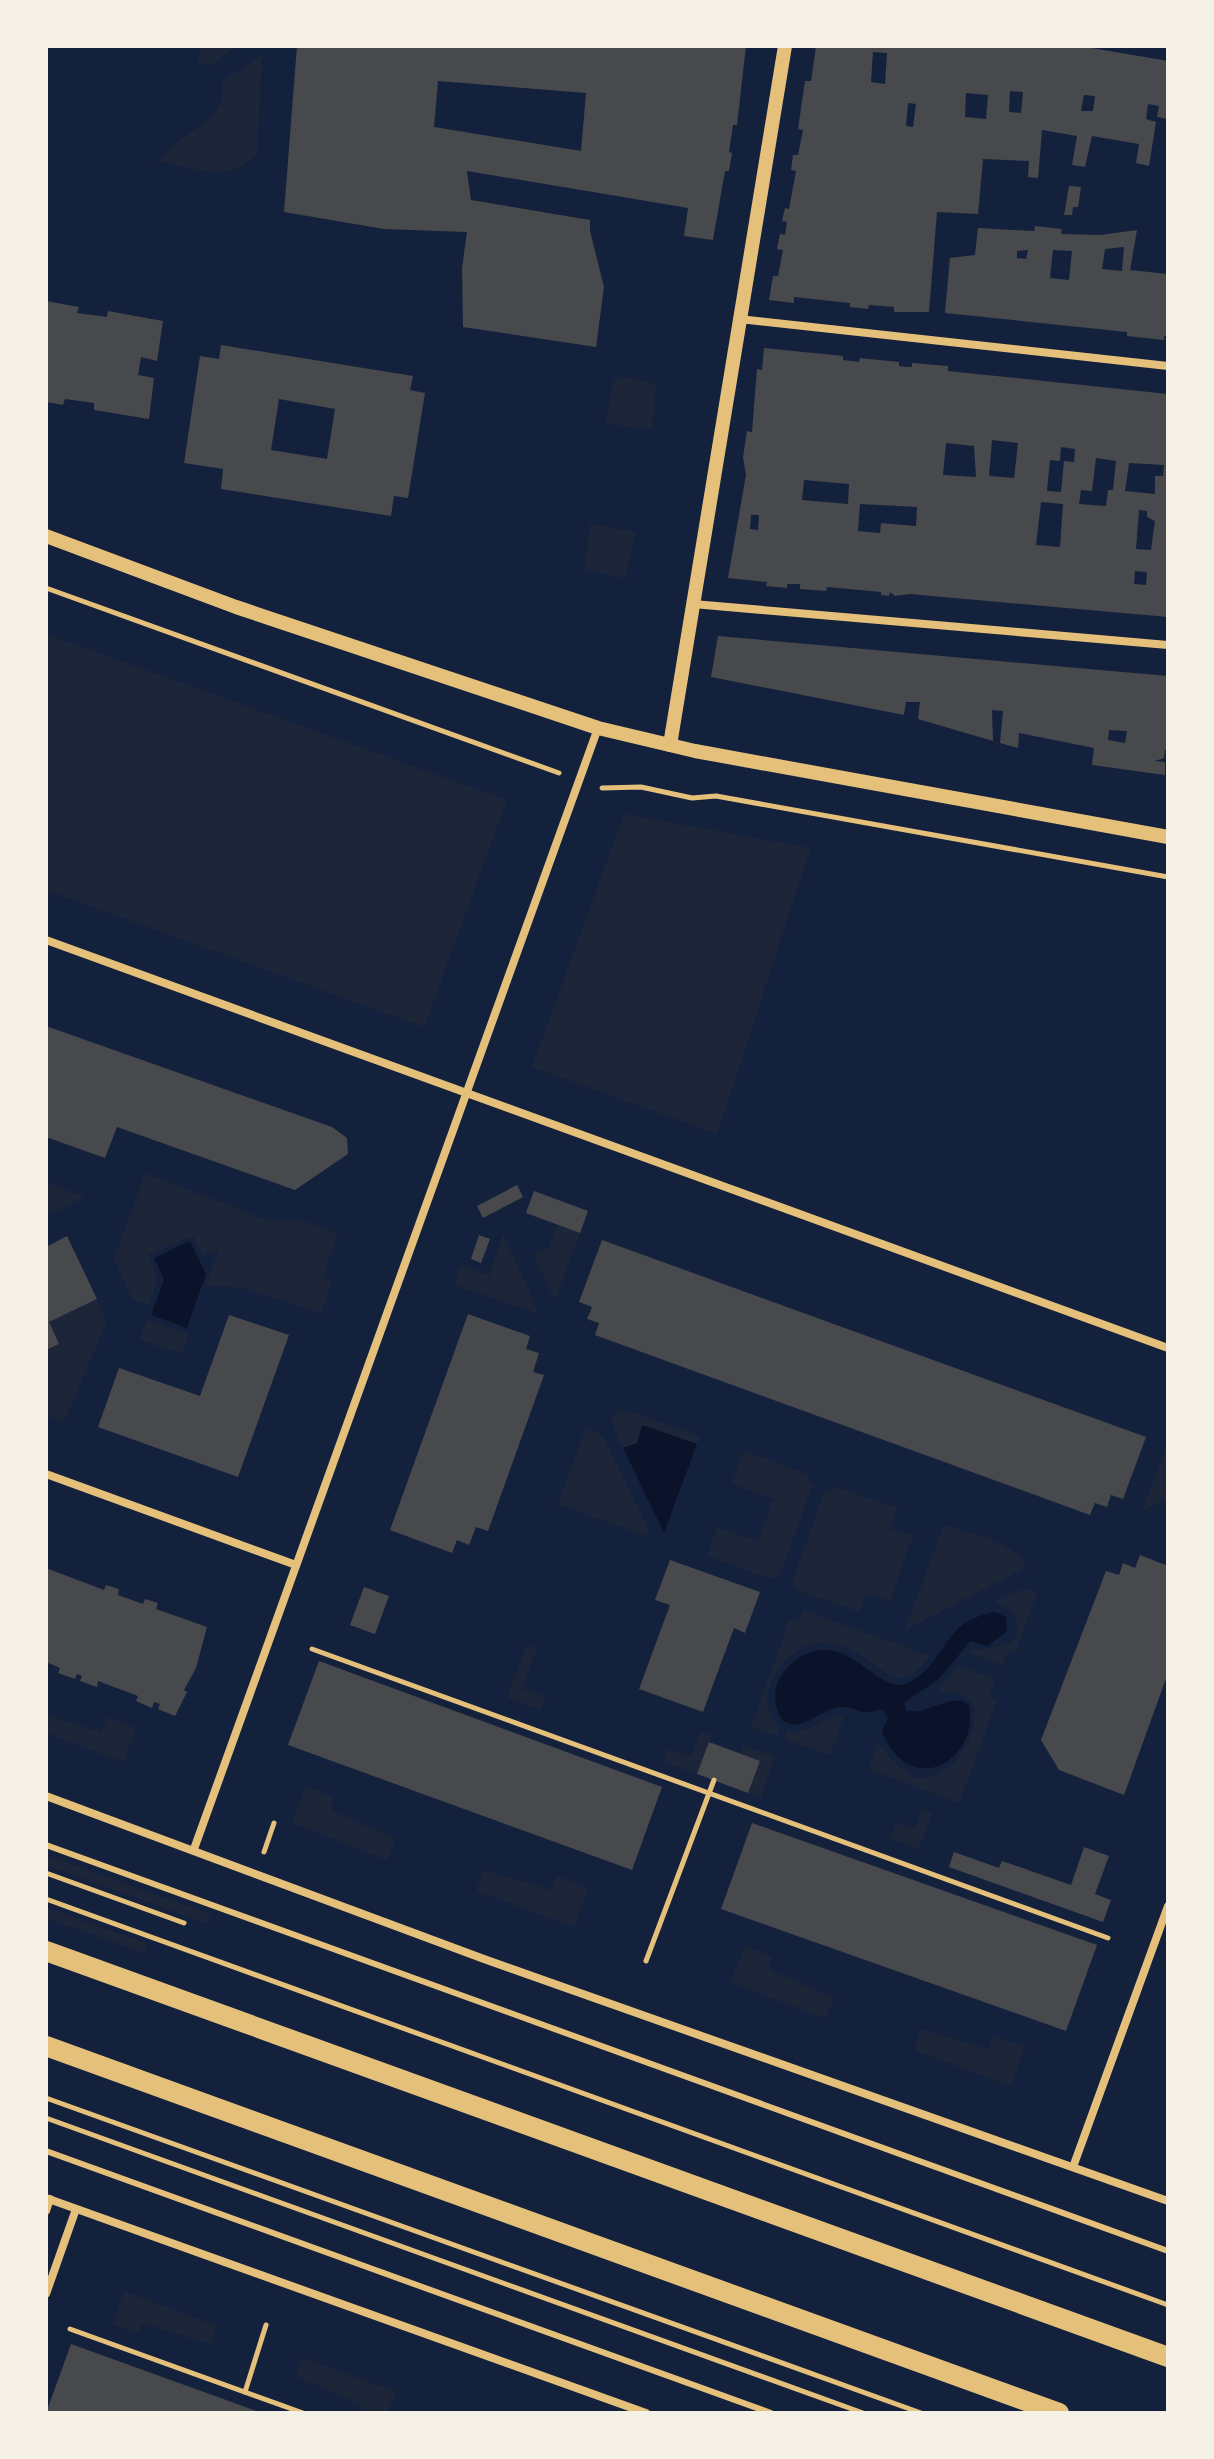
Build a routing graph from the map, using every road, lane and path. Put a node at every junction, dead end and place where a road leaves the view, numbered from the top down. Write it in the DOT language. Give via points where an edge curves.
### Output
graph roads {
  1 [pos="785,46"];
  2 [pos="738,319"];
  3 [pos="1168,366"];
  4 [pos="46,536"];
  5 [pos="46,588"];
  6 [pos="693,604"];
  7 [pos="1168,645"];
  8 [pos="598,728"];
  9 [pos="670,745"];
  10 [pos="544,768"];
  11 [pos="603,788"];
  12 [pos="1168,837"];
  13 [pos="1168,877"];
  14 [pos="46,940"];
  15 [pos="467,1090"];
  16 [pos="1168,1348"];
  17 [pos="46,1474"];
  18 [pos="296,1565"];
  19 [pos="312,1649"];
  20 [pos="714,1780"];
  21 [pos="710,1793"];
  22 [pos="46,1796"];
  23 [pos="46,1845"];
  24 [pos="194,1849"];
  25 [pos="46,1899"];
  26 [pos="1168,1906"];
  27 [pos="1108,1938"];
  28 [pos="46,1951"];
  29 [pos="646,1961"];
  30 [pos="46,2046"];
  31 [pos="46,2098"];
  32 [pos="46,2118"];
  33 [pos="46,2151"];
  34 [pos="1073,2167"];
  35 [pos="48,2199"];
  36 [pos="1168,2201"];
  37 [pos="76,2209"];
  38 [pos="46,2211"];
  39 [pos="1168,2251"];
  40 [pos="46,2294"];
  41 [pos="1168,2305"];
  42 [pos="266,2325"];
  43 [pos="70,2329"];
  44 [pos="1168,2357"];
  45 [pos="245,2392"];
  46 [pos="303,2413"];
  47 [pos="646,2413"];
  48 [pos="771,2413"];
  49 [pos="863,2413"];
  50 [pos="921,2413"];
  51 [pos="1059,2413"];
  1 -- 2 [label="street"];
  2 -- 3 [label="street"];
  2 -- 6 [label="street"];
  4 -- 8 [label="street" via="236,607"];
  5 -- 10 [label="path"];
  6 -- 7 [label="street"];
  6 -- 9 [label="street"];
  8 -- 9 [label="street"];
  8 -- 15 [label="street"];
  9 -- 12 [label="street"];
  11 -- 13 [label="path" via="716,796"];
  14 -- 15 [label="street"];
  15 -- 16 [label="street"];
  15 -- 18 [label="street"];
  17 -- 18 [label="street"];
  18 -- 24 [label="street"];
  19 -- 21 [label="path"];
  20 -- 21 [label="path"];
  21 -- 27 [label="path"];
  21 -- 29 [label="path"];
  22 -- 24 [label="street"];
  23 -- 39 [label="lane"];
  24 -- 34 [label="street" via="484,1959"];
  25 -- 41 [label="path"];
  26 -- 34 [label="street"];
  28 -- 44 [label="main road"];
  30 -- 51 [label="main road"];
  31 -- 50 [label="path"];
  32 -- 49 [label="path"];
  33 -- 48 [label="lane"];
  34 -- 36 [label="street"];
  35 -- 37 [label="street"];
  35 -- 38 [label="street"];
  37 -- 40 [label="street"];
  37 -- 47 [label="street"];
  42 -- 45 [label="path"];
  43 -- 45 [label="path"];
  45 -- 46 [label="path"];
}
